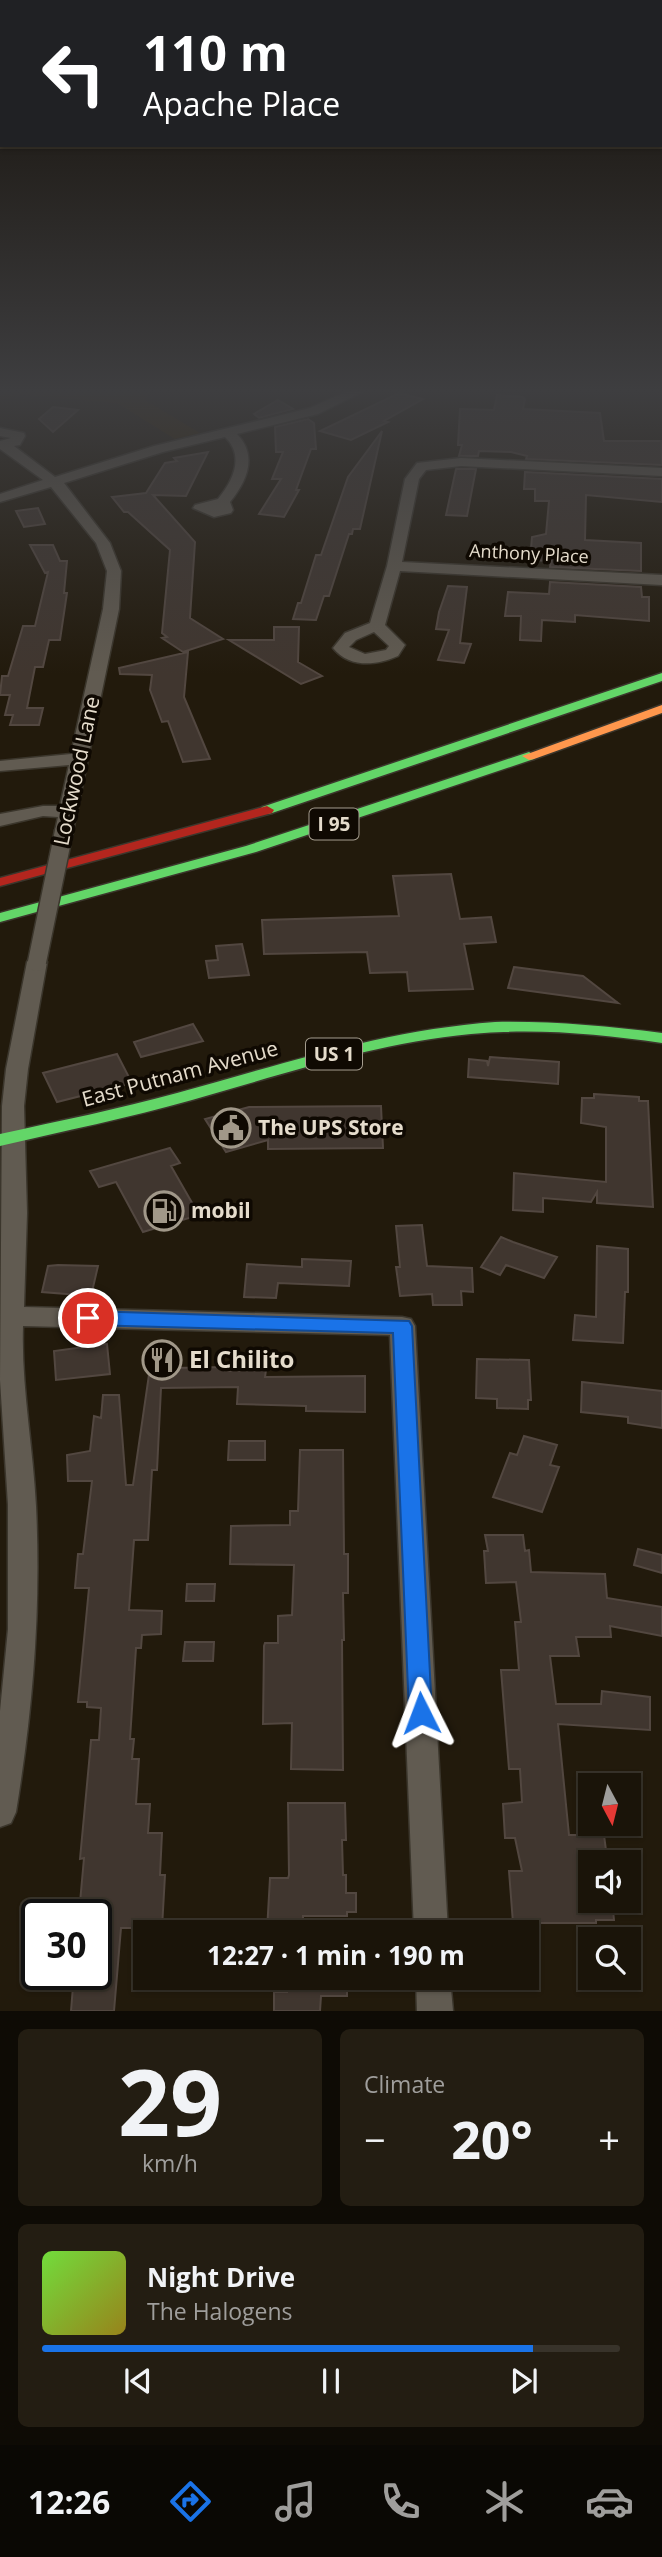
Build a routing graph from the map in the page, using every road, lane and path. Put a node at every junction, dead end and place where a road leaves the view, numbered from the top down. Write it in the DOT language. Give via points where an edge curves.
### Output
graph roads {
  1 [pos="39,486"];
  2 [pos="59,486"];
  3 [pos="232,486"];
  4 [pos="411,486"];
  5 [pos="0,498"];
  6 [pos="223,502"];
  7 [pos="394,566"];
  8 [pos="662,580"];
  9 [pos="376,626"];
  10 [pos="662,677"];
  11 [pos="662,709"];
  12 [pos="79,759"];
  13 [pos="0,766"];
  14 [pos="0,820"];
  15 [pos="66,821"];
  16 [pos="0,882"];
  17 [pos="0,918"];
  18 [pos="662,1038"];
  19 [pos="7,1139"];
  20 [pos="10,1316"];
  21 [pos="0,1812"];
  22 [pos="430,1920"];
  23 [pos="434,1990"];
  24 [pos="435,2011"];
  1 -- 5 [label="street"];
  2 -- 12 [label="street, Lockwood Lane" via="107,549 115,577"];
  3 -- 6 [label="street"];
  4 -- 7 [label="street"];
  7 -- 8 [label="street, Anthony Place"];
  7 -- 9 [label="street"];
  10 -- 16 [label="main road, I 95" via="322,793"];
  11 -- 17 [label="main road, I 95" via="334,824"];
  12 -- 13 [label="street"];
  12 -- 15 [label="street, Lockwood Lane"];
  14 -- 15 [label="street" via="43,811"];
  15 -- 19 [label="street, Lockwood Lane, bridge"];
  18 -- 19 [label="main road, East Putnam Avenue / US 1" via="570,1027 440,1032 352,1050"];
  19 -- 20 [label="street, Lockwood Lane" via="15,1213"];
  20 -- 21 [label="street, Lockwood Lane" via="22,1505 23,1629"];
  20 -- 22 [label="street" via="402,1326"];
  23 -- 24 [label="street"];
}
